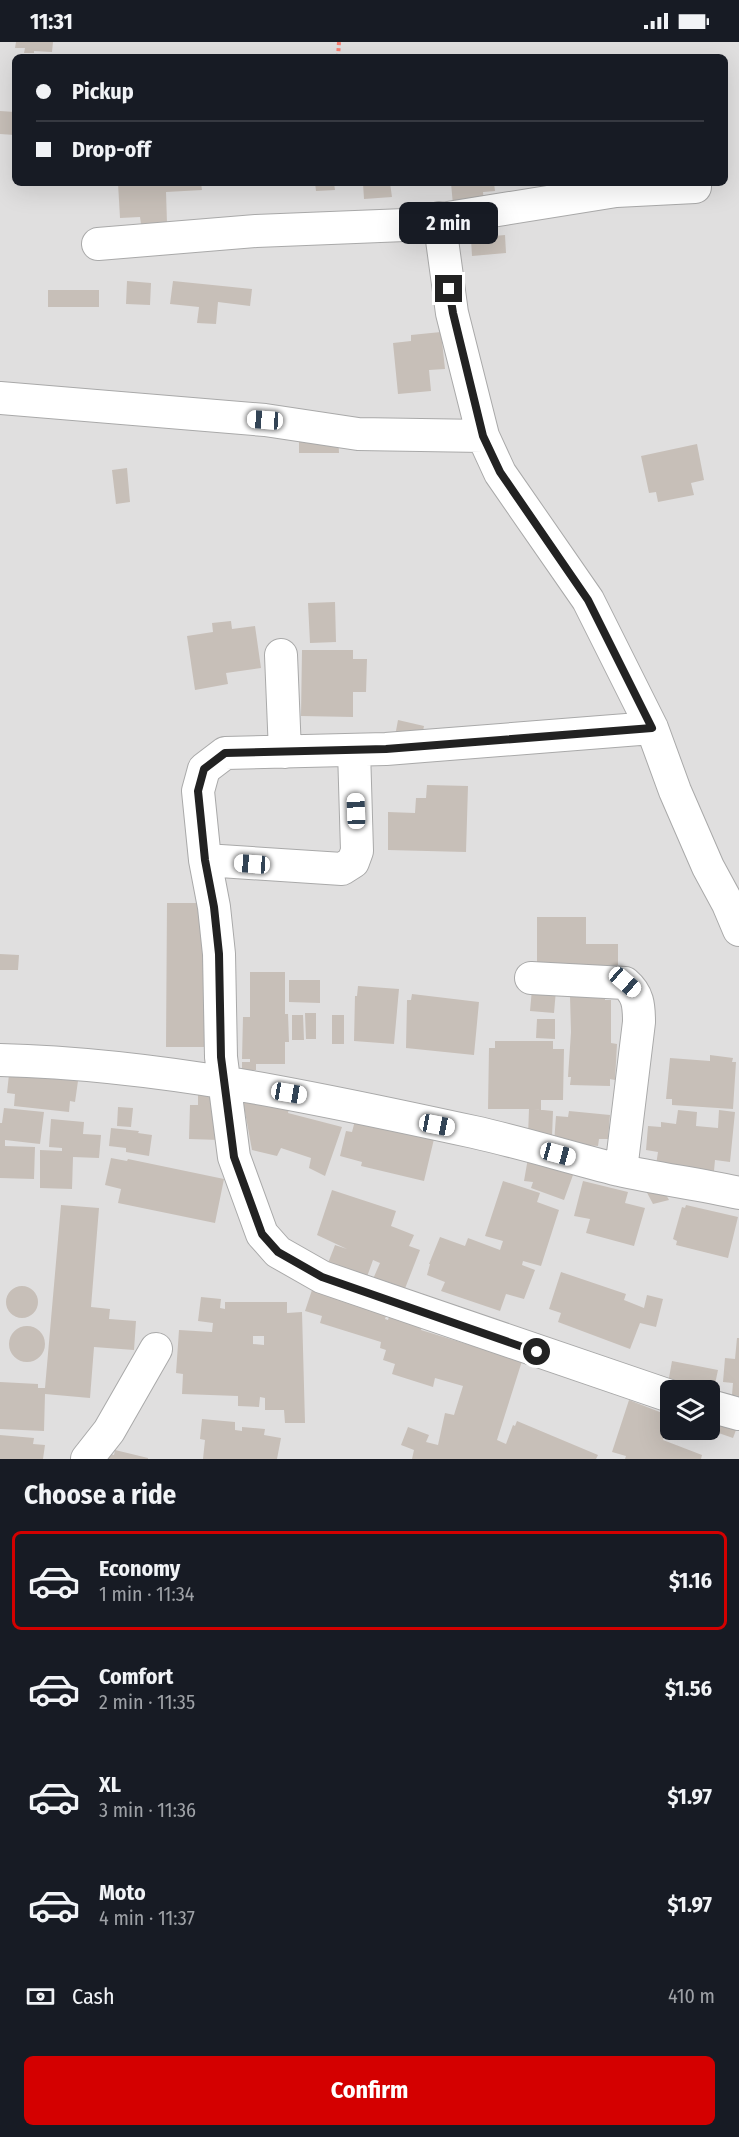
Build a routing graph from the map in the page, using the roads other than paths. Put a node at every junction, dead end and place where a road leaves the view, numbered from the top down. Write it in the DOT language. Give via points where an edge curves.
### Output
graph roads {
  1 [pos="695,187"];
  2 [pos="439,219"];
  3 [pos="98,244"];
  4 [pos="0,398"];
  5 [pos="483,436"];
  6 [pos="282,655"];
  7 [pos="652,728"];
  8 [pos="354,750"];
  9 [pos="285,752"];
  10 [pos="205,860"];
  11 [pos="739,930"];
  12 [pos="531,978"];
  13 [pos="0,1060"];
  14 [pos="224,1082"];
  15 [pos="621,1170"];
  16 [pos="739,1193"];
  17 [pos="156,1349"];
  18 [pos="660,1393"];
  19 [pos="720,1409"];
  20 [pos="739,1414"];
  21 [pos="87,1459"];
  1 -- 2 [label="street" via="616,190"];
  2 -- 3 [label="street" via="405,225"];
  2 -- 5 [label="street" via="453,313"];
  4 -- 5 [label="street" via="265,420 358,434"];
  5 -- 7 [label="street" via="500,472 588,600"];
  6 -- 9 [label="street"];
  7 -- 8 [label="street"];
  7 -- 11 [label="street" via="675,791"];
  8 -- 9 [label="street"];
  8 -- 10 [label="street" via="357,851 353,862 342,869"];
  9 -- 10 [label="street" via="225,753 204,769 198,791"];
  10 -- 14 [label="street" via="219,954"];
  12 -- 15 [label="street" via="625,982 635,991 639,1022"];
  13 -- 14 [label="street" via="46,1061"];
  14 -- 15 [label="street" via="475,1132"];
  14 -- 18 [label="street" via="234,1157 262,1234 278,1252 322,1277"];
  15 -- 16 [label="street"];
  17 -- 21 [label="street" via="109,1431"];
  19 -- 20 [label="street"];
}
